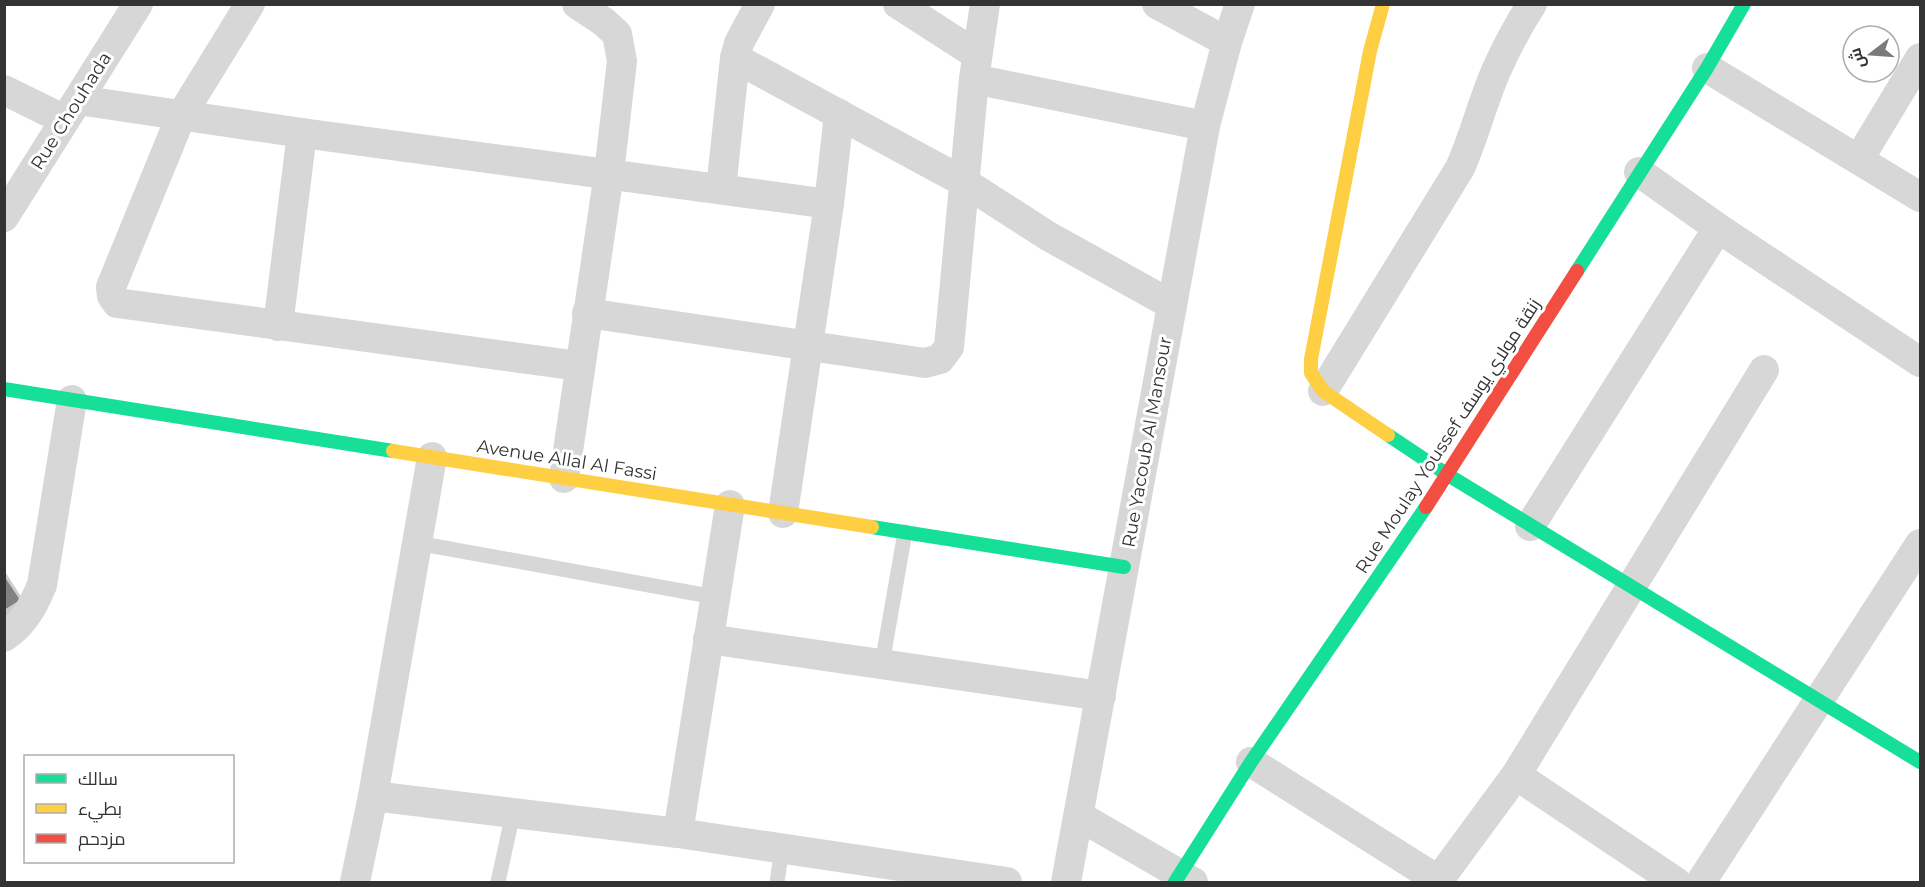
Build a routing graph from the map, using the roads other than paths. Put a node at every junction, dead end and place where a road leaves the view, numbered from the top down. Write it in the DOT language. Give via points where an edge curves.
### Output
graph roads {
  1 [pos="138,4"];
  2 [pos="250,4"];
  3 [pos="577,4"];
  4 [pos="760,4"];
  5 [pos="898,4"];
  6 [pos="985,4"];
  7 [pos="1240,4"];
  8 [pos="1383,4"];
  9 [pos="1532,4"];
  10 [pos="1744,4"];
  11 [pos="1173,9"];
  12 [pos="1227,42"];
  13 [pos="735,58"];
  14 [pos="1920,58"];
  15 [pos="975,67"];
  16 [pos="1707,68"];
  17 [pos="4,90"];
  18 [pos="71,110"];
  19 [pos="839,114"];
  20 [pos="181,116"];
  21 [pos="1205,126"];
  22 [pos="302,133"];
  23 [pos="1858,159"];
  24 [pos="1639,172"];
  25 [pos="609,173"];
  26 [pos="964,182"];
  27 [pos="721,189"];
  28 [pos="1920,196"];
  29 [pos="828,204"];
  30 [pos="4,217"];
  31 [pos="1718,228"];
  32 [pos="1172,305"];
  33 [pos="587,313"];
  34 [pos="278,326"];
  35 [pos="807,345"];
  36 [pos="1920,362"];
  37 [pos="579,366"];
  38 [pos="1764,370"];
  39 [pos="4,389"];
  40 [pos="1323,391"];
  41 [pos="72,400"];
  42 [pos="432,457"];
  43 [pos="1448,475"];
  44 [pos="564,478"];
  45 [pos="730,505"];
  46 [pos="783,513"];
  47 [pos="1530,526"];
  48 [pos="905,532"];
  49 [pos="417,543"];
  50 [pos="1920,544"];
  51 [pos="1124,567"];
  52 [pos="1632,586"];
  53 [pos="715,597"];
  54 [pos="4,637"];
  55 [pos="708,639"];
  56 [pos="882,664"];
  57 [pos="1101,696"];
  58 [pos="1818,701"];
  59 [pos="1251,762"];
  60 [pos="1920,762"];
  61 [pos="1516,775"];
  62 [pos="373,796"];
  63 [pos="513,813"];
  64 [pos="1078,816"];
  65 [pos="678,833"];
  66 [pos="782,848"];
  67 [pos="1183,880"];
  68 [pos="1440,881"];
  69 [pos="355,882"];
  70 [pos="498,882"];
  71 [pos="777,882"];
  72 [pos="1007,882"];
  73 [pos="1066,882"];
  74 [pos="1676,882"];
  75 [pos="1701,882"];
  1 -- 18 [label="street, Rue Chouhada"];
  2 -- 20 [label="street"];
  3 -- 25 [label="street" via="617,34 622,62"];
  4 -- 13 [label="street"];
  5 -- 15 [label="street"];
  6 -- 15 [label="street"];
  7 -- 12 [label="street, Rue Yacoub Al Mansour"];
  8 -- 40 [label="street" via="1368,62 1311,359 1311,373"];
  9 -- 40 [label="street" via="1496,71 1460,168"];
  10 -- 16 [label="street, Rue Moulay Youssef زنقة مولاي يوسف"];
  11 -- 12 [label="street"];
  12 -- 21 [label="street, Rue Yacoub Al Mansour"];
  13 -- 19 [label="street"];
  13 -- 27 [label="street"];
  14 -- 23 [label="street"];
  15 -- 21 [label="street"];
  15 -- 26 [label="street"];
  16 -- 23 [label="street"];
  16 -- 24 [label="street, Rue Moulay Youssef زنقة مولاي يوسف"];
  17 -- 18 [label="street"];
  18 -- 20 [label="street"];
  18 -- 30 [label="street, Rue Chouhada"];
  19 -- 26 [label="street"];
  19 -- 29 [label="street"];
  20 -- 22 [label="street"];
  20 -- 34 [label="street" via="111,287 112,296 124,306"];
  21 -- 32 [label="street, Rue Yacoub Al Mansour"];
  22 -- 25 [label="street"];
  22 -- 34 [label="street"];
  23 -- 28 [label="street"];
  24 -- 31 [label="street"];
  24 -- 43 [label="street, Rue Moulay Youssef زنقة مولاي يوسف"];
  25 -- 27 [label="street"];
  25 -- 33 [label="street"];
  26 -- 32 [label="street" via="1048,236"];
  26 -- 35 [label="street" via="949,347 940,359 925,363"];
  27 -- 29 [label="street"];
  29 -- 35 [label="street"];
  31 -- 36 [label="street"];
  31 -- 47 [label="street"];
  32 -- 51 [label="street, Rue Yacoub Al Mansour"];
  33 -- 35 [label="street"];
  33 -- 37 [label="street"];
  34 -- 37 [label="street"];
  35 -- 46 [label="street"];
  37 -- 44 [label="street"];
  38 -- 52 [label="street"];
  39 -- 41 [label="street, Avenue Allal Al Fassi"];
  40 -- 43 [label="street"];
  41 -- 42 [label="street, Avenue Allal Al Fassi"];
  41 -- 54 [label="street" via="42,585 31,609 17,628"];
  42 -- 44 [label="street, Avenue Allal Al Fassi"];
  42 -- 49 [label="street"];
  43 -- 47 [label="street"];
  43 -- 59 [label="street, Rue Moulay Youssef زنقة مولاي يوسف"];
  44 -- 45 [label="street, Avenue Allal Al Fassi"];
  45 -- 46 [label="street, Avenue Allal Al Fassi"];
  45 -- 53 [label="street"];
  46 -- 48 [label="street, Avenue Allal Al Fassi"];
  47 -- 52 [label="street"];
  48 -- 51 [label="street, Avenue Allal Al Fassi"];
  48 -- 56 [label="lane"];
  49 -- 53 [label="lane"];
  49 -- 62 [label="street"];
  50 -- 58 [label="street"];
  51 -- 57 [label="street, Rue Yacoub Al Mansour"];
  52 -- 58 [label="street"];
  52 -- 61 [label="street"];
  53 -- 55 [label="street"];
  55 -- 56 [label="street"];
  55 -- 65 [label="street"];
  56 -- 57 [label="street"];
  57 -- 64 [label="street, Rue Yacoub Al Mansour"];
  58 -- 60 [label="street"];
  58 -- 75 [label="street"];
  59 -- 67 [label="street, Rue Moulay Youssef زنقة مولاي يوسف"];
  59 -- 68 [label="street"];
  61 -- 68 [label="street"];
  61 -- 74 [label="street"];
  62 -- 63 [label="street"];
  62 -- 69 [label="street"];
  63 -- 65 [label="street"];
  63 -- 70 [label="lane"];
  64 -- 67 [label="street"];
  64 -- 73 [label="street, Rue Yacoub Al Mansour"];
  65 -- 66 [label="street"];
  66 -- 71 [label="lane"];
  66 -- 72 [label="street"];
}
